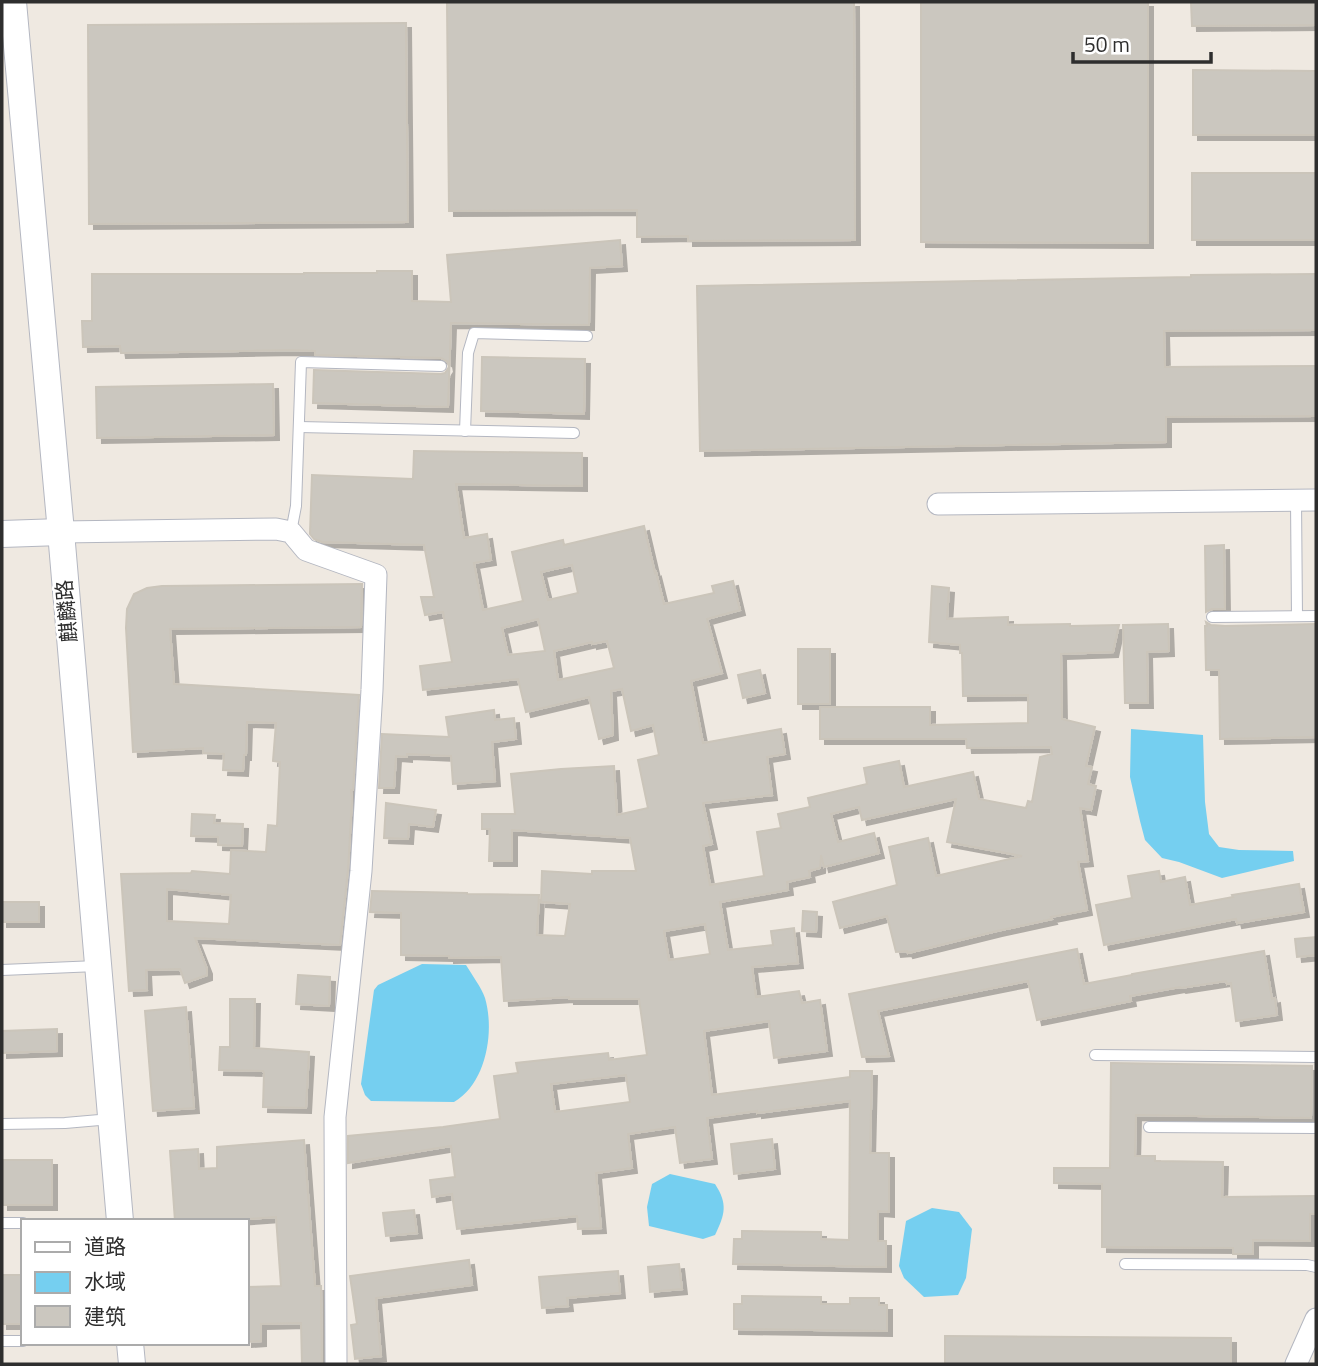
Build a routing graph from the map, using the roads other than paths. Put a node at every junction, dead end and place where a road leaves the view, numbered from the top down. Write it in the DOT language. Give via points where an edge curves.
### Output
graph roads {
  1 [pos="13,2"];
  2 [pos="587,336"];
  3 [pos="441,366"];
  4 [pos="299,426"];
  5 [pos="466,430"];
  6 [pos="574,433"];
  7 [pos="1306,500"];
  8 [pos="938,504"];
  9 [pos="290,532"];
  10 [pos="61,533"];
  11 [pos="2,534"];
  12 [pos="1297,616"];
  13 [pos="1316,616"];
  14 [pos="1212,617"];
  15 [pos="98,966"];
  16 [pos="2,970"];
  17 [pos="1095,1055"];
  18 [pos="1316,1057"];
  19 [pos="111,1119"];
  20 [pos="2,1124"];
  21 [pos="1149,1127"];
  22 [pos="1316,1128"];
  23 [pos="120,1219"];
  24 [pos="2,1223"];
  25 [pos="21,1223"];
  26 [pos="1125,1264"];
  27 [pos="1316,1267"];
  28 [pos="1316,1319"];
  29 [pos="2,1341"];
  30 [pos="21,1341"];
  31 [pos="130,1345"];
  32 [pos="132,1364"];
  33 [pos="336,1364"];
  34 [pos="1296,1364"];
  1 -- 10 [label="street, 麒麟路"];
  2 -- 5 [label="lane" via="474,333 468,353"];
  3 -- 4 [label="lane" via="301,362"];
  4 -- 5 [label="lane"];
  4 -- 9 [label="lane" via="296,506"];
  5 -- 6 [label="lane"];
  7 -- 8 [label="street"];
  7 -- 12 [label="lane"];
  9 -- 10 [label="street"];
  9 -- 33 [label="street" via="306,550 376,575 361,871 335,1117"];
  10 -- 11 [label="street"];
  10 -- 15 [label="street, 麒麟路"];
  12 -- 13 [label="lane"];
  12 -- 14 [label="lane"];
  15 -- 16 [label="lane"];
  15 -- 19 [label="street, 麒麟路"];
  17 -- 18 [label="lane"];
  19 -- 20 [label="lane"];
  19 -- 23 [label="street, 麒麟路"];
  21 -- 22 [label="lane"];
  24 -- 25 [label="lane"];
  26 -- 27 [label="lane"];
  28 -- 34 [label="street"];
  29 -- 30 [label="lane"];
  31 -- 32 [label="street"];
}
